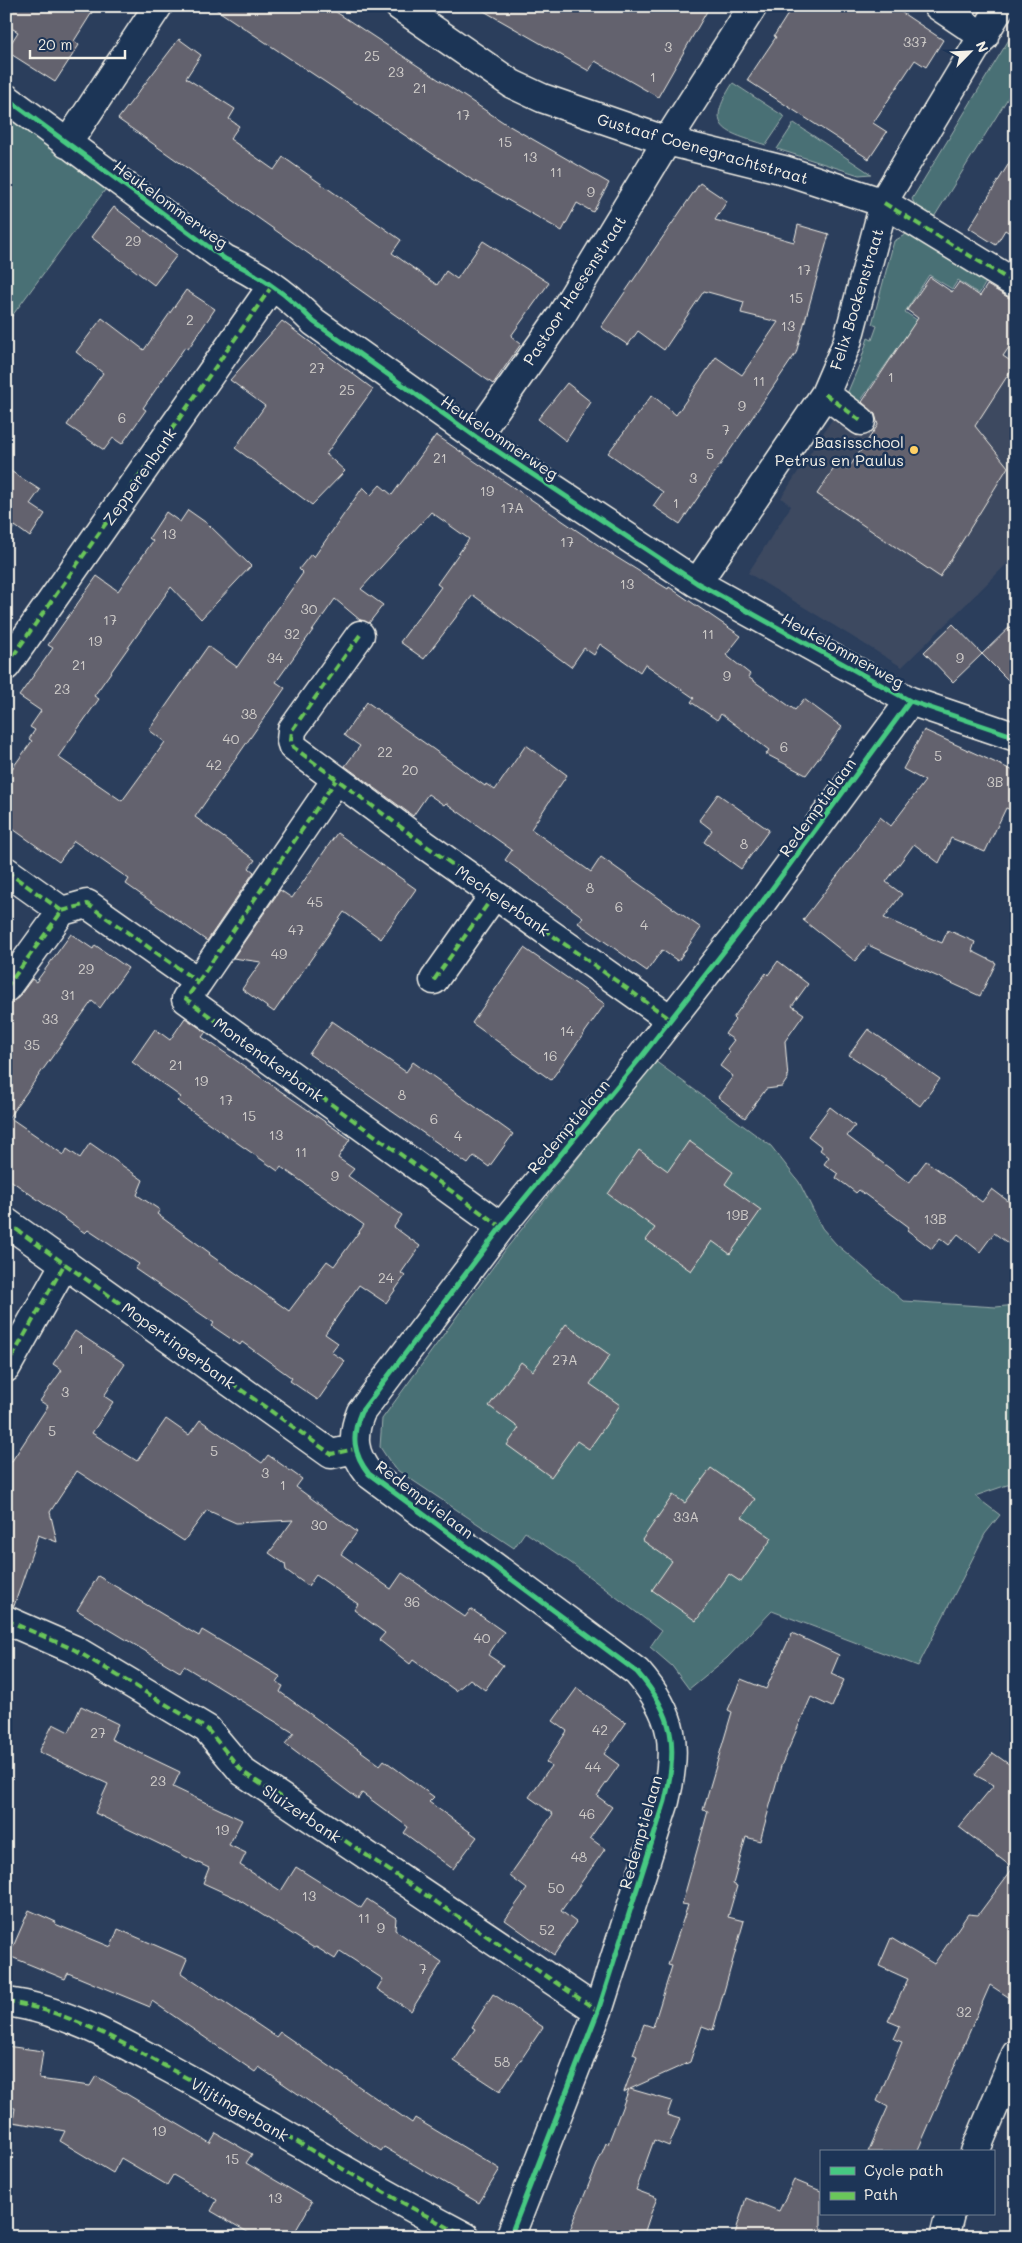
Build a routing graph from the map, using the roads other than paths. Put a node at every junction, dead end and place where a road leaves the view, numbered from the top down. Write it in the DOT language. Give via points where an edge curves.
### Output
graph roads {
  1 [pos="158,6"];
  2 [pos="399,6"];
  3 [pos="754,6"];
  4 [pos="938,6"];
  5 [pos="1001,6"];
  6 [pos="984,37"];
  7 [pos="6,98"];
  8 [pos="667,141"];
  9 [pos="67,144"];
  10 [pos="884,203"];
  11 [pos="1016,284"];
  12 [pos="272,286"];
  13 [pos="825,394"];
  14 [pos="861,421"];
  15 [pos="476,437"];
  16 [pos="697,583"];
  17 [pos="360,634"];
  18 [pos="6,666"];
  19 [pos="910,700"];
  20 [pos="1016,737"];
  21 [pos="336,780"];
  22 [pos="6,870"];
  23 [pos="494,895"];
  24 [pos="62,911"];
  25 [pos="434,980"];
  26 [pos="198,982"];
  27 [pos="6,988"];
  28 [pos="670,1019"];
  29 [pos="6,1222"];
  30 [pos="501,1227"];
  31 [pos="65,1263"];
  32 [pos="6,1368"];
  33 [pos="355,1449"];
  34 [pos="6,1620"];
  35 [pos="6,2002"];
  36 [pos="598,2011"];
  37 [pos="1016,2054"];
  38 [pos="975,2150"];
  39 [pos="949,2216"];
  40 [pos="466,2237"];
  41 [pos="510,2237"];
  42 [pos="944,2237"];
  1 -- 9 [label="street"];
  2 -- 8 [label="street, Gustaaf Coenegrachtstraat" via="519,88 558,105"];
  3 -- 8 [label="street, Pastoor Haesenstraat"];
  4 -- 6 [label="street"];
  5 -- 6 [label="street, Felix Bockenstraat"];
  6 -- 10 [label="street, Felix Bockenstraat"];
  7 -- 9 [label="street, Heukelommerweg"];
  8 -- 10 [label="street, Gustaaf Coenegrachtstraat" via="784,170"];
  8 -- 15 [label="street, Pastoor Haesenstraat" via="561,316"];
  9 -- 12 [label="street, Heukelommerweg" via="225,259 248,269"];
  10 -- 11 [label="street, Gustaaf Coenegrachtstraat"];
  10 -- 13 [label="street, Felix Bockenstraat" via="847,343"];
  12 -- 15 [label="street, Heukelommerweg" via="314,322"];
  12 -- 18 [label="street, Zepperenbank"];
  13 -- 14 [label="street"];
  13 -- 16 [label="street, Felix Bockenstraat"];
  15 -- 16 [label="street, Heukelommerweg"];
  16 -- 19 [label="street, Heukelommerweg"];
  17 -- 21 [label="street, Mechelerbank" via="290,735 296,751"];
  19 -- 20 [label="street, Heukelommerweg"];
  19 -- 28 [label="street, Redemptielaan" via="757,909"];
  21 -- 23 [label="street, Mechelerbank"];
  21 -- 26 [label="street"];
  22 -- 24 [label="street"];
  23 -- 25 [label="street"];
  23 -- 28 [label="street, Mechelerbank"];
  24 -- 26 [label="street" via="87,904"];
  24 -- 27 [label="street"];
  26 -- 30 [label="street, Montenakerbank" via="186,999"];
  28 -- 30 [label="street, Redemptielaan"];
  29 -- 31 [label="street, Mopertingerbank"];
  30 -- 33 [label="street, Redemptielaan" via="361,1412 355,1429"];
  31 -- 32 [label="street"];
  31 -- 33 [label="street, Mopertingerbank" via="331,1454"];
  33 -- 36 [label="street, Redemptielaan" via="369,1474 637,1672 661,1704 673,1744 670,1781"];
  34 -- 36 [label="street, Sluizerbank" via="76,1650 206,1729 243,1772"];
  35 -- 40 [label="street, Vlijtingerbank" via="66,2018 139,2052 227,2100 360,2180"];
  36 -- 41 [label="street, Redemptielaan"];
  37 -- 38 [label="street"];
  39 -- 42 [label="street"];
}
